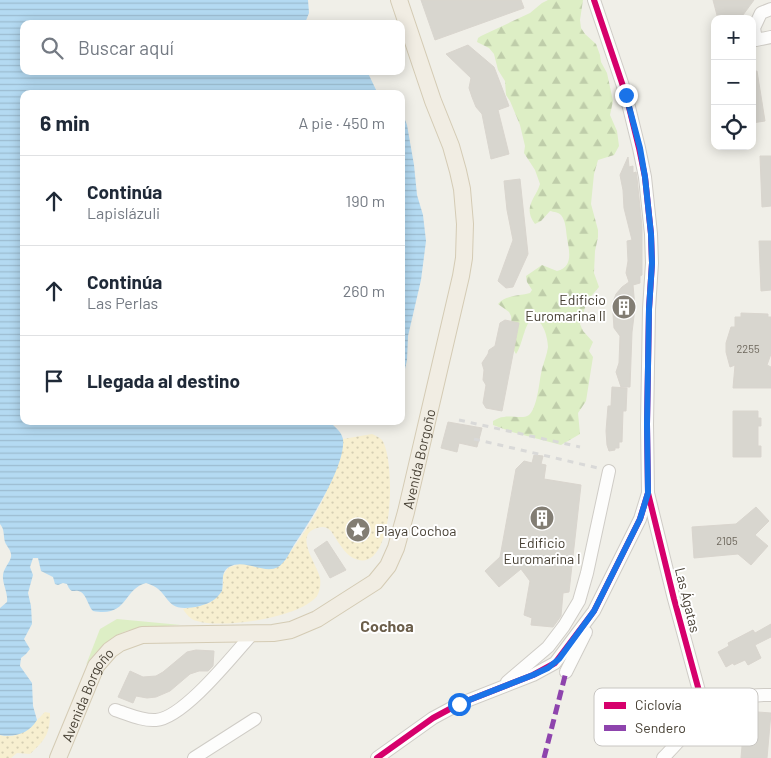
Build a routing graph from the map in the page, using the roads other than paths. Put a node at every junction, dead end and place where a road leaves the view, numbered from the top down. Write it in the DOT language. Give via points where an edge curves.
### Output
graph roads {
  1 [pos="399,0"];
  2 [pos="594,0"];
  3 [pos="771,9"];
  4 [pos="771,37"];
  5 [pos="609,471"];
  6 [pos="648,493"];
  7 [pos="594,611"];
  8 [pos="253,633"];
  9 [pos="566,672"];
  10 [pos="502,687"];
  11 [pos="698,688"];
  12 [pos="758,695"];
  13 [pos="771,695"];
  14 [pos="115,710"];
  15 [pos="255,720"];
  16 [pos="674,746"];
  17 [pos="58,758"];
  18 [pos="194,758"];
  19 [pos="377,758"];
  20 [pos="663,758"];
  1 -- 8 [label="main road, Avenida Borgoño" via="458,171 465,224 461,276 406,512 388,566 375,582 317,619 282,632"];
  2 -- 6 [label="street" via="633,120 645,177 652,263"];
  3 -- 4 [label="street" via="761,13 754,28 756,40"];
  5 -- 10 [label="street" via="578,601 548,647"];
  6 -- 7 [label="street" via="640,519"];
  6 -- 11 [label="street, Las Ágatas"];
  7 -- 9 [label="street"];
  7 -- 10 [label="street" via="555,663"];
  8 -- 14 [label="street" via="184,707 158,720"];
  8 -- 17 [label="main road, Avenida Borgoño" via="142,635 120,643 96,666"];
  10 -- 19 [label="street" via="433,718"];
  12 -- 13 [label="street"];
  15 -- 18 [label="street"];
  16 -- 20 [label="street"];
}
